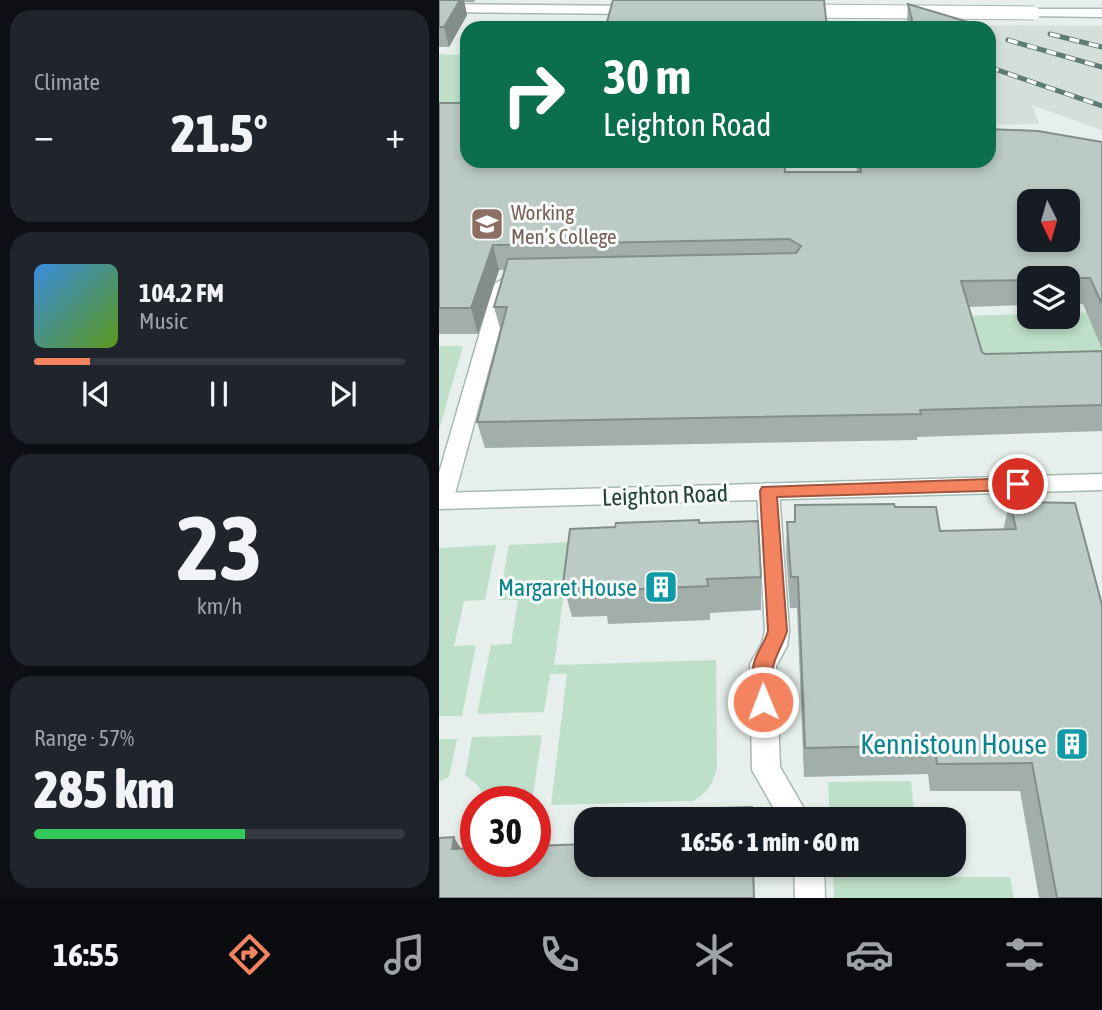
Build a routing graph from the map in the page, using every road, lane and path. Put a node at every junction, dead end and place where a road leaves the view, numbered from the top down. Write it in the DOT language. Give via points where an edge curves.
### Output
graph roads {
  1 [pos="439,8"];
  2 [pos="649,10"];
  3 [pos="795,11"];
  4 [pos="876,12"];
  5 [pos="1102,13"];
  6 [pos="877,21"];
  7 [pos="518,277"];
  8 [pos="1102,482"];
  9 [pos="768,491"];
  10 [pos="440,501"];
  11 [pos="789,807"];
  12 [pos="809,877"];
  13 [pos="810,898"];
  1 -- 2 [label="street"];
  3 -- 4 [label="street, bridge"];
  4 -- 5 [label="street, bridge"];
  4 -- 6 [label="street"];
  7 -- 10 [label="street" via="505,277"];
  8 -- 9 [label="street, Leighton Road"];
  9 -- 10 [label="street, Leighton Road"];
  9 -- 11 [label="street" via="777,631 763,664 766,770"];
  12 -- 13 [label="street"];
}
